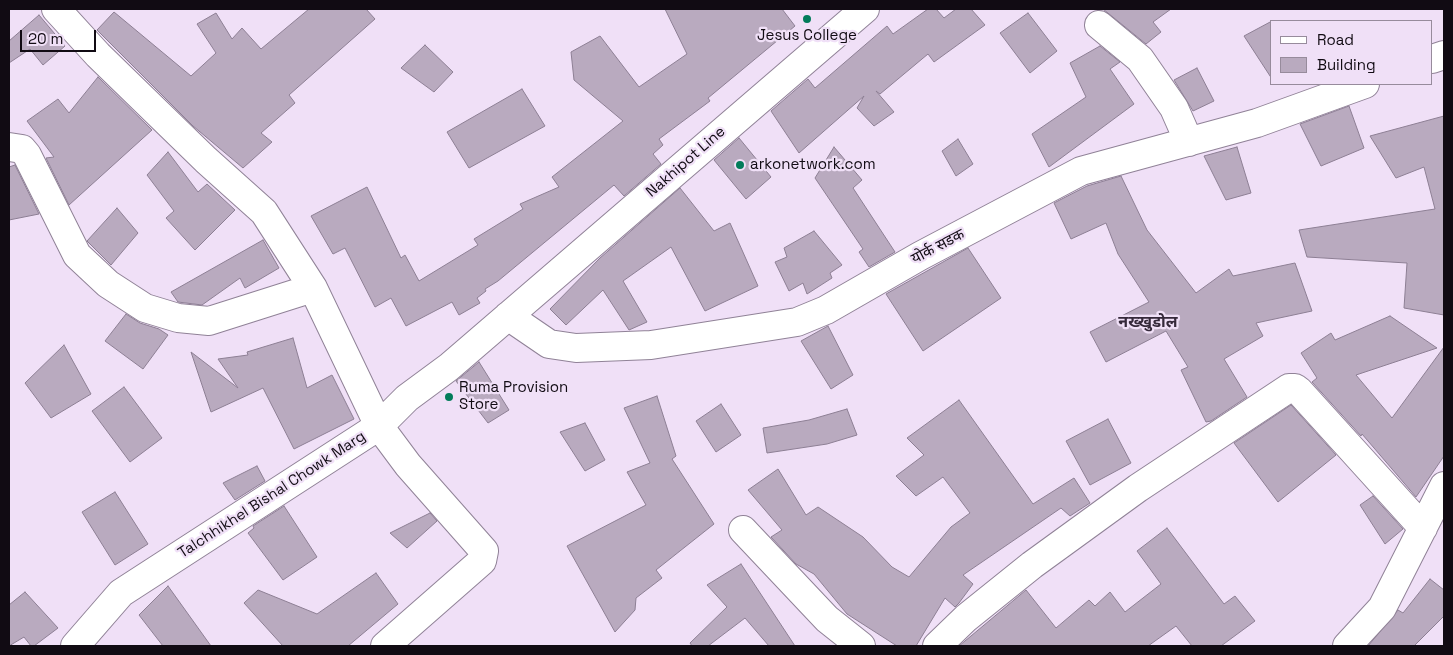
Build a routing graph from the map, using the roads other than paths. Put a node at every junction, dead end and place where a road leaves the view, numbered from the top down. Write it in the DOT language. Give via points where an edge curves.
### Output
graph roads {
  1 [pos="56,9"];
  2 [pos="865,9"];
  3 [pos="1099,25"];
  4 [pos="1362,85"];
  5 [pos="1188,142"];
  6 [pos="9,147"];
  7 [pos="313,288"];
  8 [pos="508,316"];
  9 [pos="379,426"];
  10 [pos="1444,486"];
  11 [pos="1423,528"];
  12 [pos="742,530"];
  13 [pos="74,646"];
  14 [pos="385,646"];
  15 [pos="862,646"];
  16 [pos="937,646"];
  17 [pos="1347,646"];
  1 -- 7 [label="street, Talchhikhel Bishal Chowk Marg" via="98,55 264,212"];
  2 -- 8 [label="street, Nakhipot Line"];
  3 -- 5 [label="street" via="1140,59 1174,108"];
  4 -- 5 [label="street, योर्क सडक" via="1257,123"];
  5 -- 8 [label="street, योर्क सडक" via="1081,171 826,310 797,322 651,345 576,348 549,344"];
  6 -- 7 [label="street" via="22,149 27,155 77,255 108,284 145,308 178,318 209,320"];
  7 -- 9 [label="street, Talchhikhel Bishal Chowk Marg"];
  8 -- 9 [label="street, Nakhipot Line" via="407,398"];
  9 -- 13 [label="street, Talchhikhel Bishal Chowk Marg" via="121,593"];
  9 -- 14 [label="street" via="408,466 484,552 482,562"];
  10 -- 11 [label="street"];
  11 -- 16 [label="street" via="1299,391 1289,388 1138,488 966,618"];
  11 -- 17 [label="street" via="1382,608"];
  12 -- 15 [label="street" via="827,619"];
}
